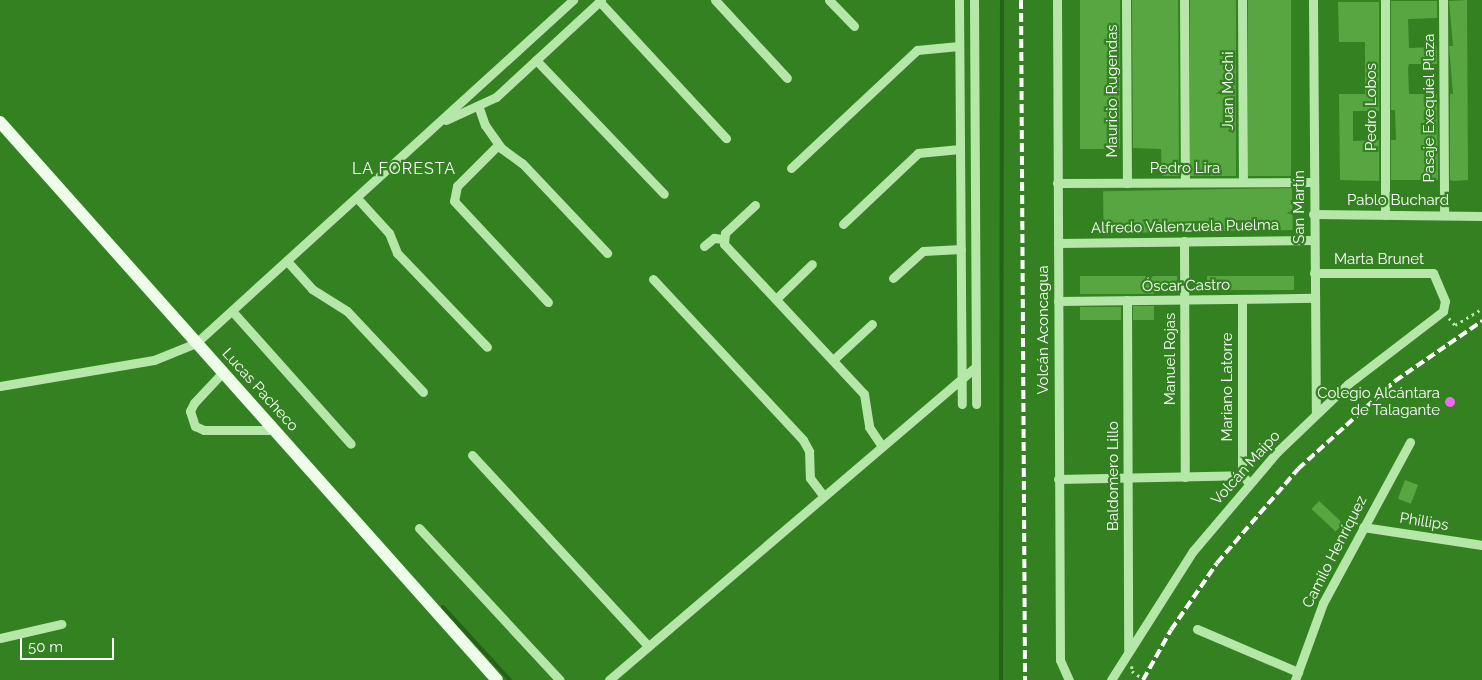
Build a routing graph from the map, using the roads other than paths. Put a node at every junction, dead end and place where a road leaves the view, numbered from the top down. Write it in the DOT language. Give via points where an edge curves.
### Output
graph roads {
  1 [pos="573,0"];
  2 [pos="715,0"];
  3 [pos="829,0"];
  4 [pos="959,0"];
  5 [pos="974,0"];
  6 [pos="1057,0"];
  7 [pos="1126,0"];
  8 [pos="1184,0"];
  9 [pos="1242,0"];
  10 [pos="1313,0"];
  11 [pos="1385,0"];
  12 [pos="1443,0"];
  13 [pos="600,1"];
  14 [pos="854,26"];
  15 [pos="959,46"];
  16 [pos="536,60"];
  17 [pos="787,78"];
  18 [pos="479,108"];
  19 [pos="0,122"];
  20 [pos="441,122"];
  21 [pos="726,138"];
  22 [pos="498,145"];
  23 [pos="960,149"];
  24 [pos="791,168"];
  25 [pos="1184,182"];
  26 [pos="1243,182"];
  27 [pos="1313,182"];
  28 [pos="1057,183"];
  29 [pos="1127,183"];
  30 [pos="664,194"];
  31 [pos="358,198"];
  32 [pos="755,205"];
  33 [pos="1313,214"];
  34 [pos="1386,215"];
  35 [pos="1444,216"];
  36 [pos="1482,216"];
  37 [pos="843,224"];
  38 [pos="723,239"];
  39 [pos="1313,240"];
  40 [pos="1184,241"];
  41 [pos="1058,243"];
  42 [pos="704,246"];
  43 [pos="961,249"];
  44 [pos="607,252"];
  45 [pos="287,261"];
  46 [pos="812,264"];
  47 [pos="1314,274"];
  48 [pos="893,278"];
  49 [pos="653,280"];
  50 [pos="1314,298"];
  51 [pos="776,299"];
  52 [pos="1242,299"];
  53 [pos="1127,300"];
  54 [pos="1184,300"];
  55 [pos="1058,301"];
  56 [pos="548,302"];
  57 [pos="232,311"];
  58 [pos="1444,312"];
  59 [pos="872,324"];
  60 [pos="196,343"];
  61 [pos="487,347"];
  62 [pos="833,360"];
  63 [pos="976,367"];
  64 [pos="223,372"];
  65 [pos="962,375"];
  66 [pos="0,386"];
  67 [pos="423,392"];
  68 [pos="962,404"];
  69 [pos="976,404"];
  70 [pos="1316,414"];
  71 [pos="274,430"];
  72 [pos="1410,442"];
  73 [pos="351,444"];
  74 [pos="881,445"];
  75 [pos="472,455"];
  76 [pos="1242,475"];
  77 [pos="1185,477"];
  78 [pos="1128,478"];
  79 [pos="1058,479"];
  80 [pos="1249,484"];
  81 [pos="823,495"];
  82 [pos="1362,527"];
  83 [pos="419,528"];
  84 [pos="1482,545"];
  85 [pos="61,624"];
  86 [pos="1197,629"];
  87 [pos="0,638"];
  88 [pos="648,646"];
  89 [pos="1128,653"];
  90 [pos="1296,676"];
  91 [pos="497,680"];
  92 [pos="560,680"];
  93 [pos="609,680"];
  94 [pos="1069,680"];
  95 [pos="1111,680"];
  1 -- 20 [label="street"];
  2 -- 17 [label="street"];
  3 -- 14 [label="street"];
  4 -- 15 [label="street"];
  5 -- 63 [label="street"];
  6 -- 28 [label="street, Volcán Aconcagua"];
  7 -- 29 [label="street, Mauricio Rugendas"];
  8 -- 25 [label="street"];
  9 -- 26 [label="street, Juan Mochi"];
  10 -- 27 [label="street, San Martín"];
  11 -- 34 [label="street, Pedro Lobos"];
  12 -- 35 [label="street, Pasaje Exequiel Plaza"];
  13 -- 16 [label="street"];
  13 -- 21 [label="street"];
  15 -- 23 [label="street"];
  15 -- 24 [label="street" via="916,50"];
  16 -- 18 [label="street"];
  16 -- 30 [label="street"];
  18 -- 20 [label="street"];
  18 -- 22 [label="street"];
  19 -- 60 [label="main road, Lucas Pacheco"];
  20 -- 31 [label="street"];
  22 -- 44 [label="street" via="522,163"];
  22 -- 56 [label="street" via="457,186 454,201"];
  23 -- 37 [label="street" via="918,153"];
  23 -- 43 [label="street"];
  25 -- 26 [label="street, Pedro Lira"];
  25 -- 29 [label="street, Pedro Lira"];
  26 -- 27 [label="street, Pedro Lira"];
  27 -- 33 [label="street, San Martín"];
  28 -- 29 [label="street, Pedro Lira"];
  28 -- 41 [label="street, Volcán Aconcagua"];
  31 -- 45 [label="street"];
  31 -- 61 [label="street" via="389,233 397,253"];
  32 -- 38 [label="street"];
  33 -- 34 [label="street, Pablo Buchard"];
  33 -- 39 [label="street, San Martín"];
  34 -- 35 [label="street, Pablo Buchard"];
  35 -- 36 [label="street, Pablo Buchard"];
  38 -- 42 [label="street" via="714,238"];
  38 -- 51 [label="street"];
  39 -- 40 [label="street, Alfredo Valenzuela Puelma"];
  39 -- 47 [label="street, San Martín"];
  40 -- 41 [label="street, Alfredo Valenzuela Puelma"];
  40 -- 54 [label="street, Manuel Rojas"];
  41 -- 55 [label="street, Volcán Aconcagua"];
  43 -- 48 [label="street" via="923,251"];
  43 -- 65 [label="street"];
  45 -- 57 [label="street"];
  45 -- 67 [label="street" via="312,289 347,311"];
  46 -- 51 [label="street"];
  47 -- 50 [label="street, San Martín"];
  47 -- 58 [label="street, Marta Brunet" via="1433,273 1445,301"];
  49 -- 81 [label="street" via="803,440 809,451 810,478"];
  50 -- 52 [label="street, Óscar Castro"];
  50 -- 70 [label="street, San Martín"];
  51 -- 62 [label="street"];
  52 -- 54 [label="street, Óscar Castro"];
  52 -- 76 [label="street, Mariano Latorre"];
  53 -- 54 [label="street, Óscar Castro"];
  53 -- 55 [label="street, Óscar Castro"];
  53 -- 78 [label="street, Baldomero Lillo"];
  54 -- 77 [label="street, Manuel Rojas"];
  55 -- 79 [label="street, Volcán Aconcagua"];
  57 -- 60 [label="street"];
  57 -- 73 [label="street"];
  58 -- 70 [label="street, Volcán Maipo" via="1382,356"];
  59 -- 62 [label="street"];
  60 -- 64 [label="main road, Lucas Pacheco"];
  60 -- 66 [label="street" via="154,360"];
  62 -- 74 [label="street" via="864,394 869,427"];
  63 -- 65 [label="street"];
  63 -- 69 [label="street"];
  64 -- 71 [label="main road, Lucas Pacheco"];
  64 -- 71 [label="street" via="194,403 190,411 195,426 204,430"];
  65 -- 68 [label="street"];
  65 -- 74 [label="street"];
  70 -- 80 [label="street, Volcán Maipo"];
  71 -- 91 [label="main road, Lucas Pacheco"];
  72 -- 82 [label="street, Camilo Henríquez"];
  74 -- 81 [label="street"];
  75 -- 88 [label="street"];
  76 -- 77 [label="street"];
  76 -- 80 [label="street"];
  77 -- 78 [label="street"];
  78 -- 79 [label="street"];
  78 -- 89 [label="street, Baldomero Lillo"];
  79 -- 94 [label="street, Volcán Aconcagua" via="1060,660"];
  80 -- 89 [label="street, Volcán Maipo" via="1169,585"];
  81 -- 88 [label="street"];
  82 -- 84 [label="street, Phillips"];
  82 -- 90 [label="street, Camilo Henríquez" via="1322,603"];
  83 -- 92 [label="street"];
  85 -- 87 [label="street"];
  86 -- 90 [label="street"];
  88 -- 93 [label="street"];
  89 -- 95 [label="street, Volcán Maipo"];
}
